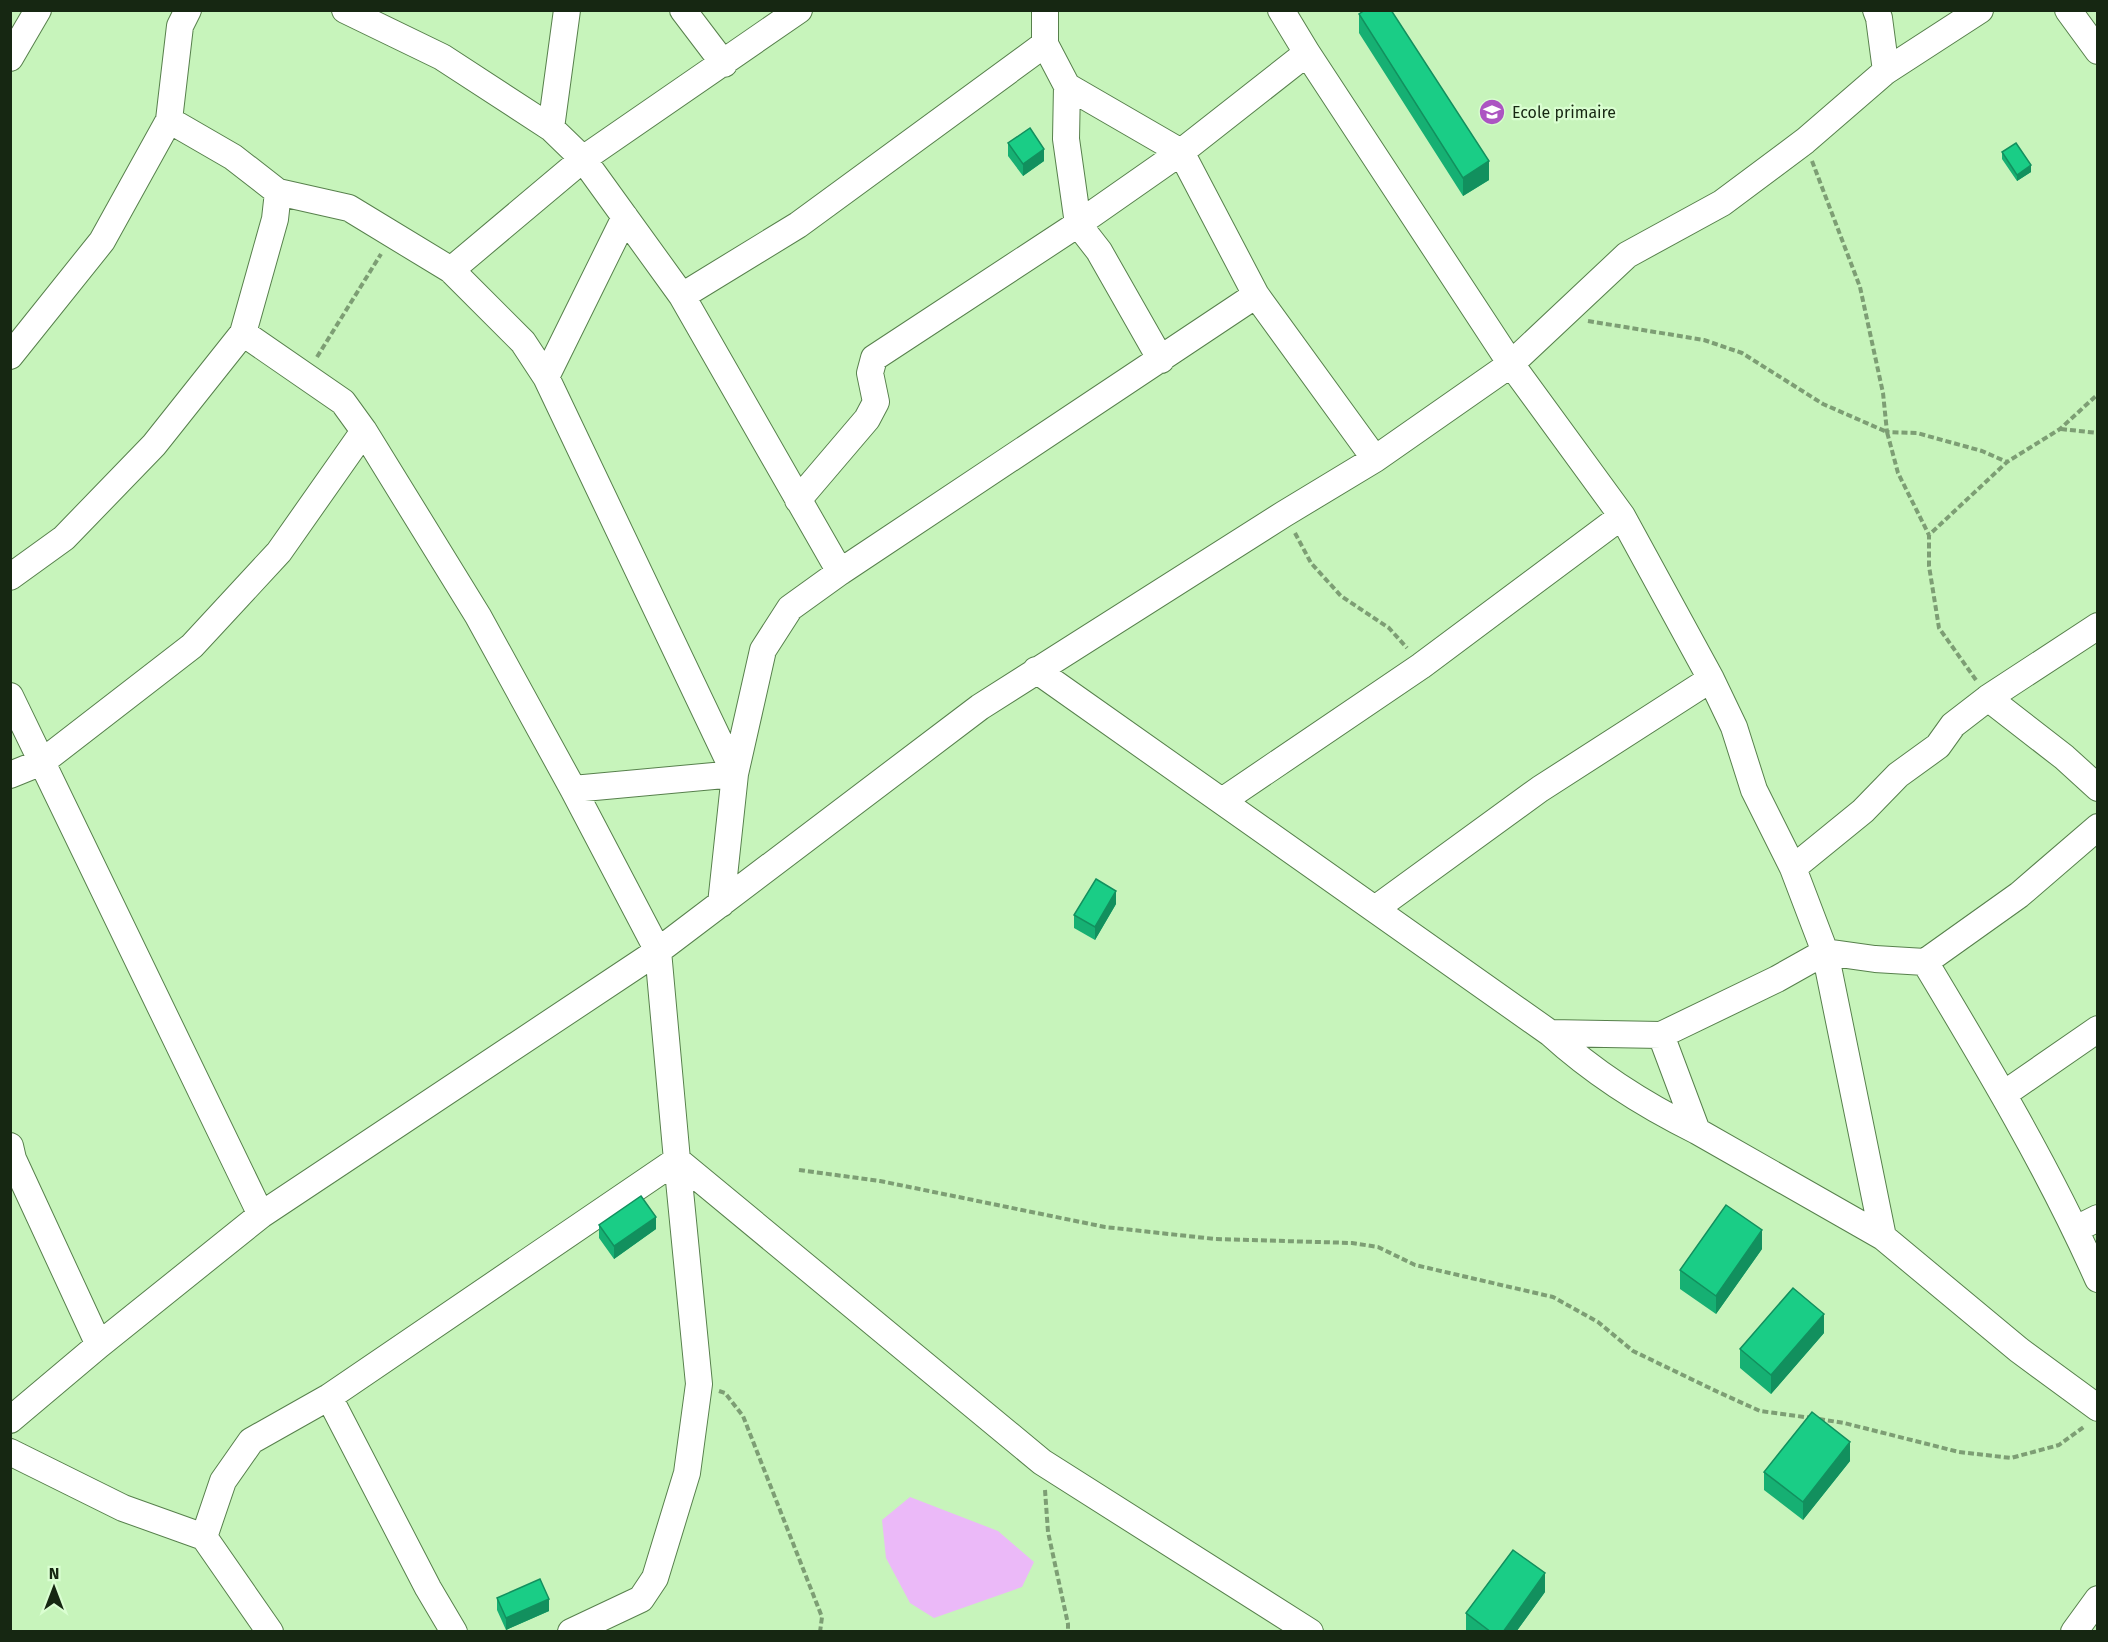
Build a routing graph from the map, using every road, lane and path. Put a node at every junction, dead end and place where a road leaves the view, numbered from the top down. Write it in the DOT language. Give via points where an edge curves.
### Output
graph roads {
  1 [pos="38,10"];
  2 [pos="188,10"];
  3 [pos="345,10"];
  4 [pos="567,10"];
  5 [pos="683,10"];
  6 [pos="799,10"];
  7 [pos="1045,10"];
  8 [pos="1281,10"];
  9 [pos="1876,10"];
  10 [pos="1980,10"];
  11 [pos="2068,10"];
  12 [pos="381,18"];
  13 [pos="1046,44"];
  14 [pos="2097,51"];
  15 [pos="1307,52"];
  16 [pos="10,58"];
  17 [pos="724,63"];
  18 [pos="1886,71"];
  19 [pos="1067,86"];
  20 [pos="169,120"];
  21 [pos="551,128"];
  22 [pos="1805,141"];
  23 [pos="1181,152"];
  24 [pos="583,159"];
  25 [pos="278,192"];
  26 [pos="625,217"];
  27 [pos="1078,224"];
  28 [pos="393,235"];
  29 [pos="451,270"];
  30 [pos="1256,295"];
  31 [pos="682,296"];
  32 [pos="1561,317"];
  33 [pos="243,333"];
  34 [pos="10,356"];
  35 [pos="1161,360"];
  36 [pos="1511,364"];
  37 [pos="306,375"];
  38 [pos="546,376"];
  39 [pos="2097,394"];
  40 [pos="2060,429"];
  41 [pos="364,432"];
  42 [pos="1887,432"];
  43 [pos="2097,433"];
  44 [pos="1375,459"];
  45 [pos="2007,462"];
  46 [pos="798,500"];
  47 [pos="1284,514"];
  48 [pos="1622,516"];
  49 [pos="1929,535"];
  50 [pos="840,572"];
  51 [pos="10,577"];
  52 [pos="2097,627"];
  53 [pos="1421,666"];
  54 [pos="1036,670"];
  55 [pos="1711,679"];
  56 [pos="10,696"];
  57 [pos="1988,698"];
  58 [pos="42,762"];
  59 [pos="735,774"];
  60 [pos="10,775"];
  61 [pos="2097,788"];
  62 [pos="573,789"];
  63 [pos="1222,801"];
  64 [pos="2097,827"];
  65 [pos="1793,868"];
  66 [pos="721,904"];
  67 [pos="1376,909"];
  68 [pos="658,951"];
  69 [pos="1825,952"];
  70 [pos="1925,962"];
  71 [pos="2097,1029"];
  72 [pos="1550,1033"];
  73 [pos="1661,1035"];
  74 [pos="2004,1094"];
  75 [pos="1697,1131"];
  76 [pos="11,1155"];
  77 [pos="677,1160"];
  78 [pos="799,1170"];
  79 [pos="261,1215"];
  80 [pos="2086,1223"];
  81 [pos="1883,1237"];
  82 [pos="2097,1279"];
  83 [pos="99,1345"];
  84 [pos="699,1384"];
  85 [pos="329,1397"];
  86 [pos="2093,1416"];
  87 [pos="10,1420"];
  88 [pos="10,1452"];
  89 [pos="1042,1462"];
  90 [pos="204,1537"];
  91 [pos="2097,1599"];
  92 [pos="1308,1631"];
  93 [pos="270,1632"];
  94 [pos="454,1632"];
  95 [pos="571,1632"];
  96 [pos="820,1632"];
  97 [pos="1068,1632"];
  98 [pos="2074,1632"];
  1 -- 16 [label="street"];
  2 -- 20 [label="street" via="180,26"];
  3 -- 12 [label="street"];
  4 -- 21 [label="street"];
  5 -- 17 [label="street"];
  6 -- 17 [label="street"];
  7 -- 13 [label="street"];
  8 -- 15 [label="street"];
  9 -- 18 [label="street"];
  10 -- 18 [label="street"];
  11 -- 14 [label="street"];
  12 -- 21 [label="street"];
  13 -- 19 [label="street"];
  13 -- 31 [label="street" via="798,225"];
  15 -- 23 [label="street"];
  15 -- 36 [label="street"];
  17 -- 24 [label="street"];
  18 -- 22 [label="street"];
  19 -- 23 [label="street"];
  19 -- 27 [label="street" via="1066,139"];
  20 -- 25 [label="street" via="233,157"];
  20 -- 34 [label="street" via="102,241"];
  21 -- 24 [label="street"];
  22 -- 32 [label="street" via="1722,202 1628,255"];
  22 -- 42 [label="path" via="1860,287"];
  23 -- 27 [label="street"];
  23 -- 30 [label="street"];
  24 -- 26 [label="street"];
  24 -- 29 [label="street"];
  25 -- 28 [label="street" via="349,208"];
  25 -- 33 [label="street" via="275,219"];
  26 -- 31 [label="street"];
  26 -- 38 [label="street"];
  27 -- 35 [label="street" via="1099,251"];
  27 -- 46 [label="street" via="874,358 870,374 876,402 867,420"];
  28 -- 29 [label="street"];
  28 -- 37 [label="path"];
  29 -- 38 [label="street" via="523,342"];
  30 -- 35 [label="street"];
  30 -- 44 [label="street"];
  31 -- 46 [label="street"];
  32 -- 36 [label="street"];
  32 -- 42 [label="path" via="1704,340 1742,353 1823,404"];
  33 -- 37 [label="street"];
  33 -- 51 [label="street" via="154,445 64,538"];
  35 -- 50 [label="street"];
  36 -- 44 [label="street"];
  36 -- 48 [label="street"];
  37 -- 41 [label="street" via="343,402"];
  38 -- 59 [label="street"];
  39 -- 40 [label="path"];
  40 -- 43 [label="path"];
  40 -- 45 [label="path"];
  41 -- 58 [label="street" via="279,552 192,646"];
  41 -- 62 [label="street" via="478,616"];
  42 -- 45 [label="path" via="1917,433"];
  42 -- 49 [label="path" via="1898,473"];
  44 -- 47 [label="street"];
  45 -- 49 [label="path"];
  46 -- 50 [label="street"];
  47 -- 53 [label="path" via="1311,563 1341,596 1389,628"];
  47 -- 54 [label="street"];
  48 -- 53 [label="street"];
  48 -- 55 [label="street"];
  49 -- 57 [label="path" via="1929,566 1939,628"];
  50 -- 59 [label="street" via="790,608 763,650"];
  52 -- 57 [label="street"];
  53 -- 63 [label="street"];
  54 -- 63 [label="street"];
  54 -- 66 [label="street" via="980,707"];
  55 -- 65 [label="street" via="1734,727 1754,790"];
  55 -- 67 [label="street" via="1540,789"];
  56 -- 58 [label="street"];
  57 -- 61 [label="street"];
  57 -- 65 [label="street" via="1953,725 1938,746 1898,775 1863,811"];
  58 -- 60 [label="street"];
  58 -- 79 [label="street"];
  59 -- 62 [label="street"];
  59 -- 66 [label="street"];
  62 -- 68 [label="street"];
  63 -- 67 [label="street"];
  64 -- 70 [label="street" via="2019,895"];
  65 -- 69 [label="street"];
  66 -- 68 [label="street"];
  67 -- 72 [label="street"];
  68 -- 77 [label="street"];
  68 -- 79 [label="street"];
  69 -- 70 [label="street"];
  69 -- 73 [label="street"];
  69 -- 81 [label="street"];
  70 -- 74 [label="street"];
  71 -- 74 [label="street"];
  72 -- 73 [label="street"];
  72 -- 75 [label="street" via="1583,1062 1657,1111"];
  73 -- 75 [label="street"];
  74 -- 80 [label="street"];
  75 -- 81 [label="street"];
  76 -- 83 [label="street"];
  77 -- 84 [label="street"];
  77 -- 85 [label="street"];
  77 -- 89 [label="street"];
  78 -- 86 [label="path" via="880,1181 1104,1227 1215,1239 1378,1247 1415,1265 1553,1297 1598,1322 1633,1351 1760,1411 1844,1423 1959,1452 2012,1458 2059,1445"];
  79 -- 83 [label="street"];
  80 -- 82 [label="street"];
  81 -- 86 [label="street"];
  83 -- 87 [label="street"];
  84 -- 95 [label="street" via="687,1473 656,1578 641,1599"];
  84 -- 96 [label="path" via="725,1393 743,1416 822,1617"];
  85 -- 90 [label="street" via="250,1441 223,1481"];
  85 -- 94 [label="street"];
  88 -- 90 [label="street" via="123,1508"];
  89 -- 92 [label="street"];
  89 -- 97 [label="path" via="1048,1532"];
  90 -- 93 [label="street"];
  91 -- 98 [label="street"];
}
